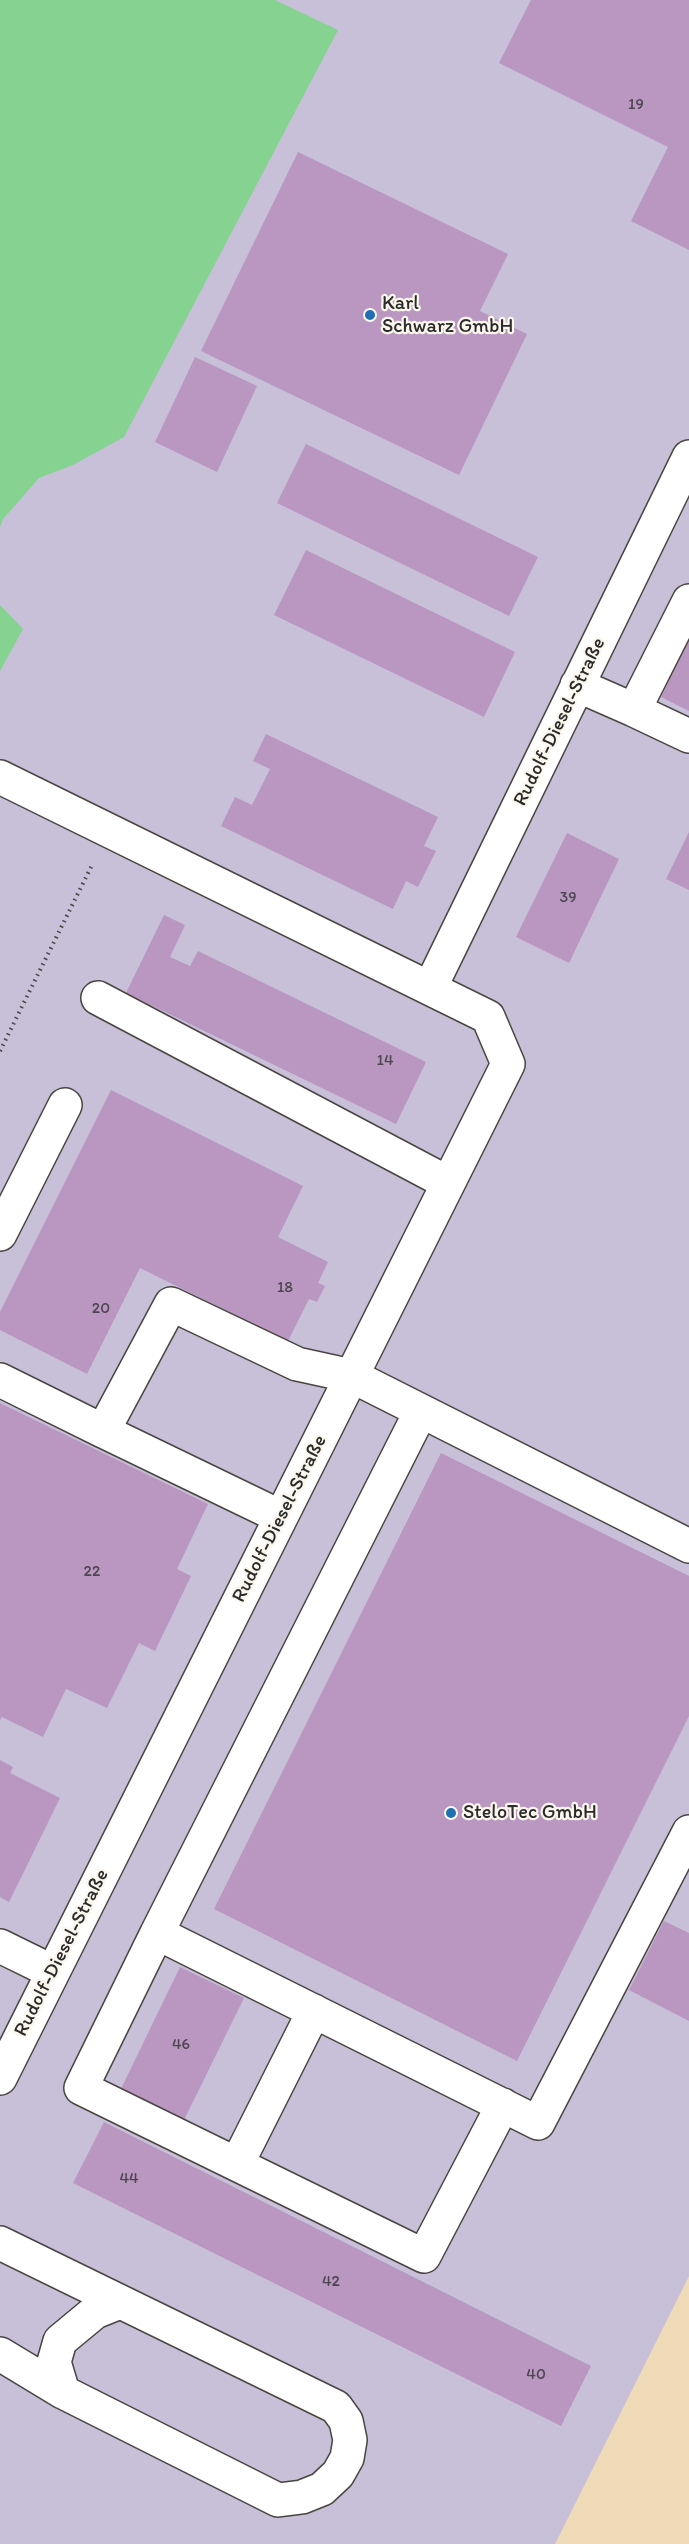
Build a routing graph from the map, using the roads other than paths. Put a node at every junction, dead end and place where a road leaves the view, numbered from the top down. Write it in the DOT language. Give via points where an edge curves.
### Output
graph roads {
  1 [pos="689,457"];
  2 [pos="689,601"];
  3 [pos="578,686"];
  4 [pos="634,710"];
  5 [pos="689,736"];
  6 [pos="0,777"];
  7 [pos="430,988"];
  8 [pos="98,998"];
  9 [pos="65,1105"];
  10 [pos="448,1183"];
  11 [pos="0,1234"];
  12 [pos="352,1376"];
  13 [pos="0,1380"];
  14 [pos="421,1411"];
  15 [pos="103,1431"];
  16 [pos="281,1517"];
  17 [pos="689,1546"];
  18 [pos="689,1832"];
  19 [pos="157,1933"];
  20 [pos="0,1946"];
  21 [pos="53,1972"];
  22 [pos="314,2011"];
  23 [pos="0,2078"];
  24 [pos="503,2105"];
  25 [pos="237,2164"];
  26 [pos="0,2243"];
  27 [pos="120,2302"];
  28 [pos="1,2362"];
  29 [pos="63,2392"];
  1 -- 3 [label="street, Rudolf-Diesel-Straße"];
  2 -- 4 [label="street"];
  3 -- 4 [label="street"];
  3 -- 7 [label="street, Rudolf-Diesel-Straße"];
  4 -- 5 [label="street"];
  6 -- 7 [label="street, Rudolf-Diesel-Straße"];
  7 -- 10 [label="street, Rudolf-Diesel-Straße" via="488,1017 508,1064"];
  8 -- 10 [label="street"];
  9 -- 11 [label="street"];
  10 -- 12 [label="street, Rudolf-Diesel-Straße"];
  12 -- 14 [label="street"];
  12 -- 15 [label="street" via="297,1364 171,1305"];
  12 -- 16 [label="street, Rudolf-Diesel-Straße"];
  13 -- 15 [label="street"];
  14 -- 17 [label="street"];
  14 -- 19 [label="street"];
  15 -- 16 [label="street"];
  16 -- 21 [label="street, Rudolf-Diesel-Straße"];
  18 -- 24 [label="street" via="538,2123"];
  19 -- 22 [label="street"];
  19 -- 25 [label="street" via="81,2088"];
  20 -- 21 [label="street"];
  21 -- 23 [label="street, Rudolf-Diesel-Straße"];
  22 -- 24 [label="street"];
  22 -- 25 [label="street"];
  24 -- 25 [label="street" via="424,2256"];
  26 -- 27 [label="street"];
  27 -- 29 [label="street" via="95,2312 60,2341 54,2362"];
  27 -- 29 [label="street" via="336,2407 346,2421 350,2440 347,2458 338,2474 312,2493 278,2500"];
  28 -- 29 [label="street"];
}
